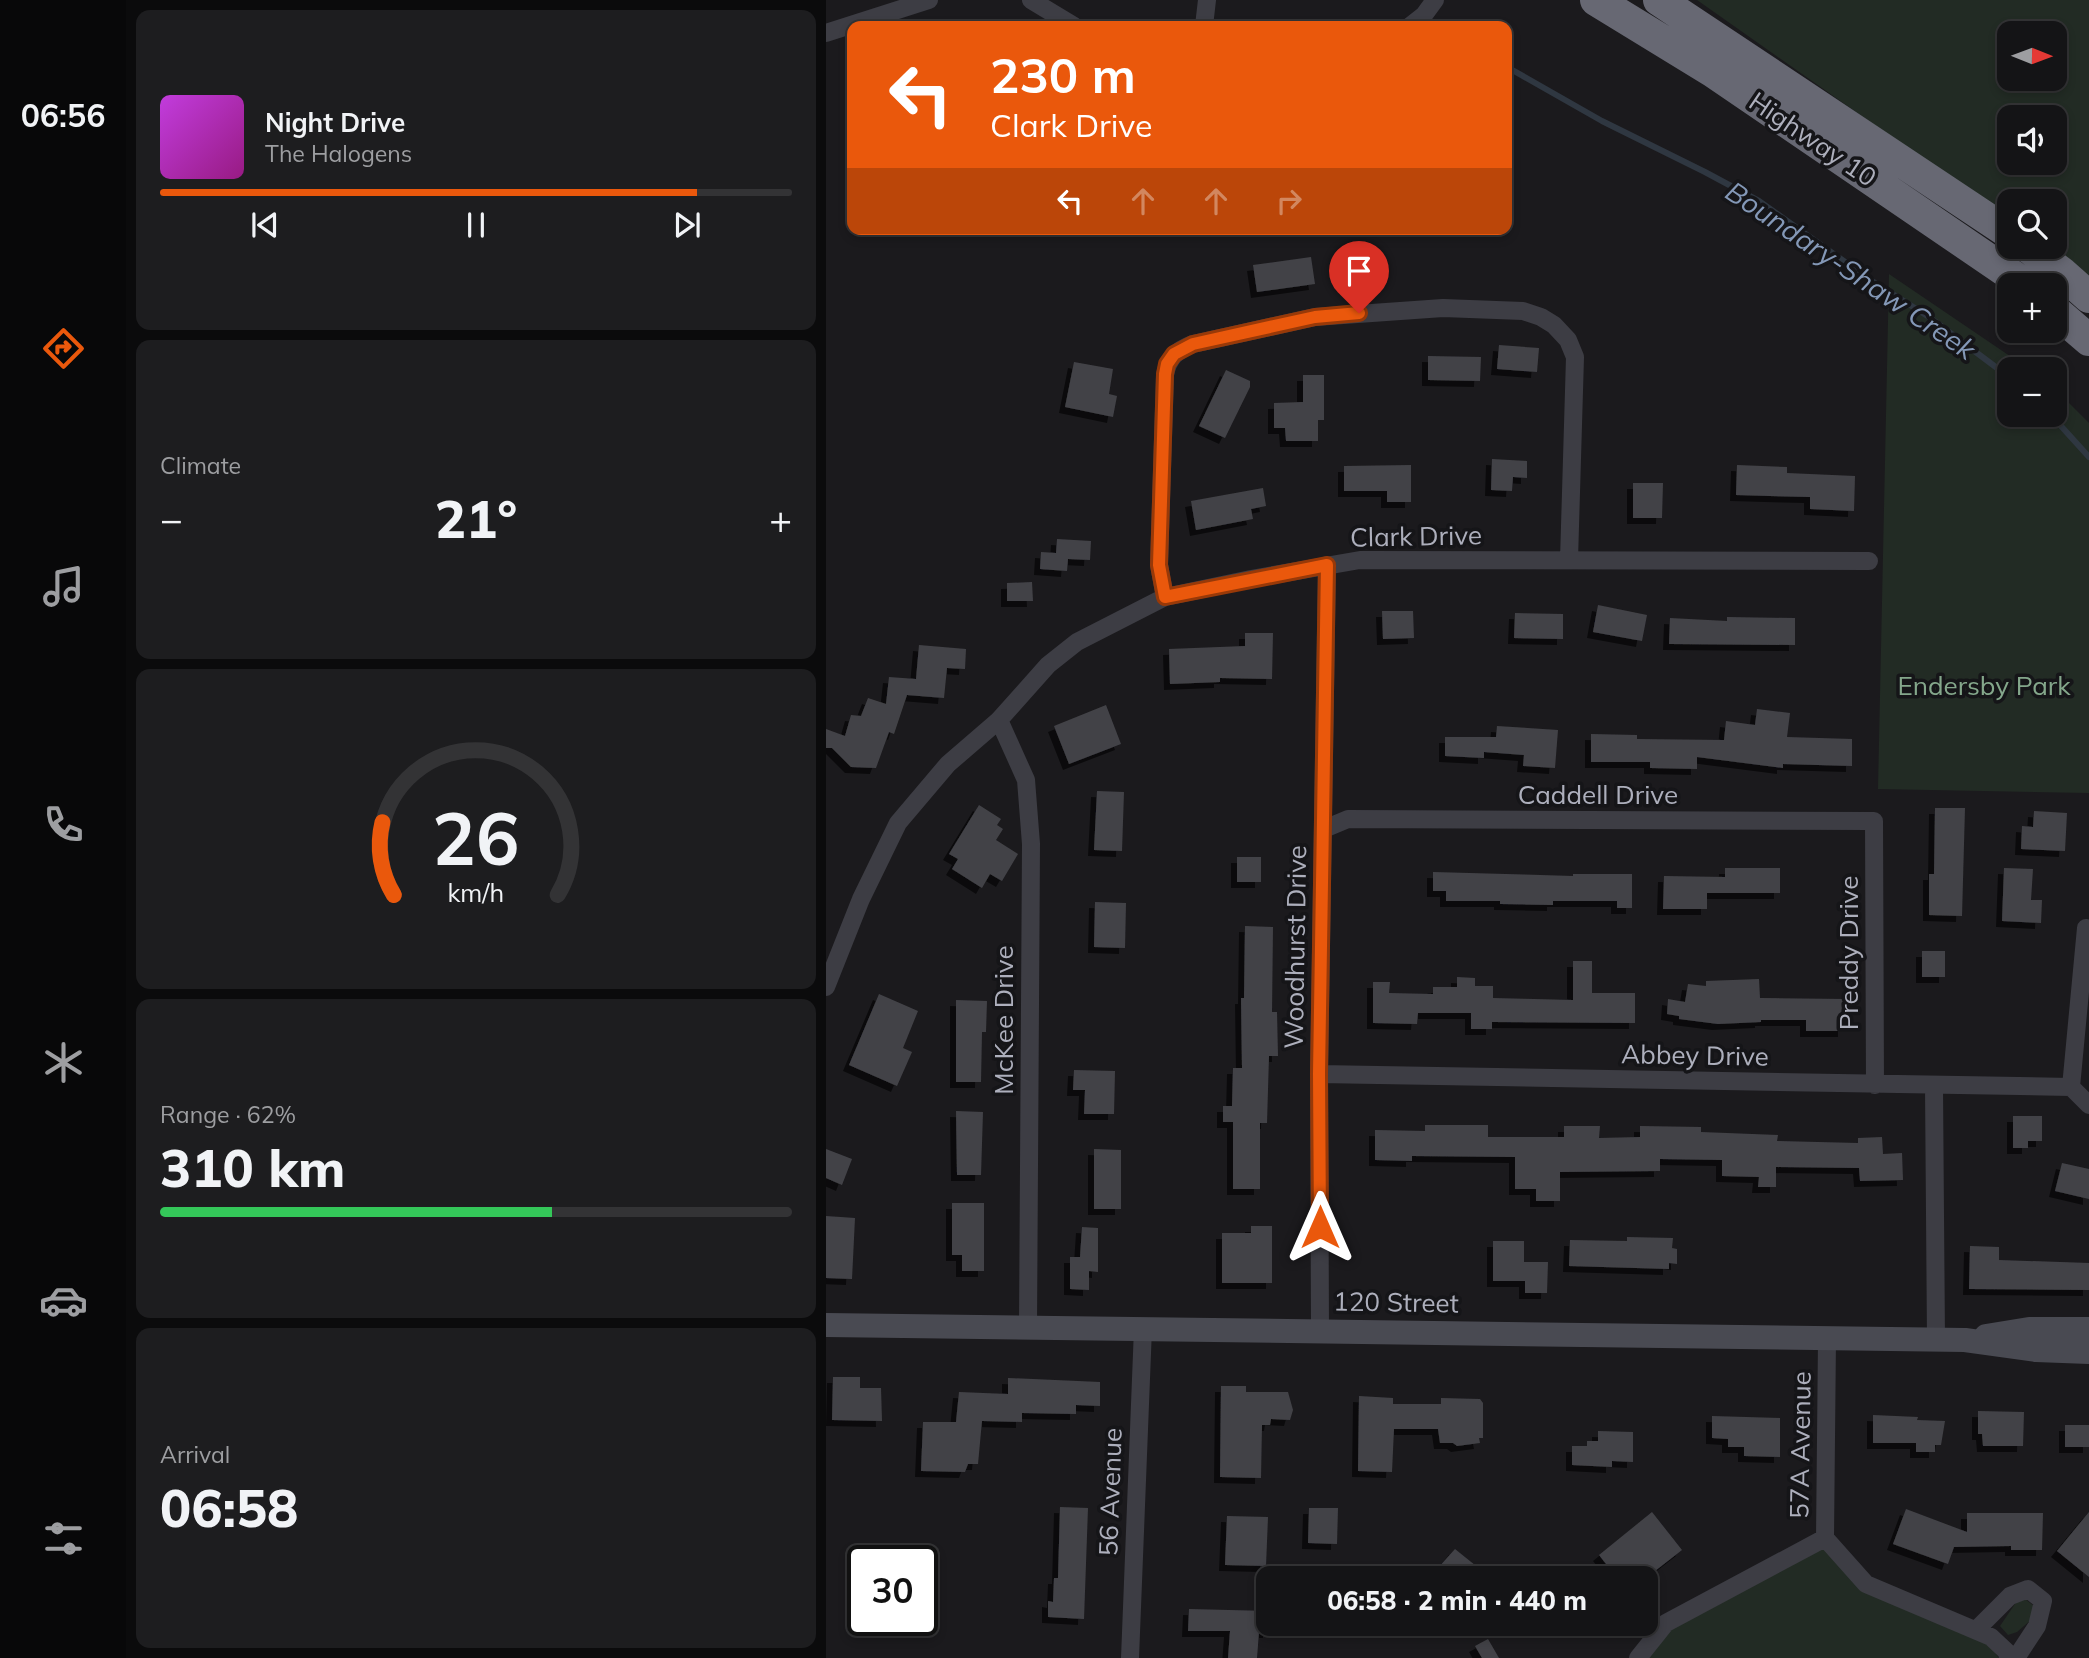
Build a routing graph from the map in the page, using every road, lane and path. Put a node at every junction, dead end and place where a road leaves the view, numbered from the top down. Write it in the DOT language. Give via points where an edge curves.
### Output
graph roads {
  1 [pos="929,0"];
  2 [pos="1031,0"];
  3 [pos="1208,0"];
  4 [pos="1435,0"];
  5 [pos="1596,0"];
  6 [pos="1659,0"];
  7 [pos="863,21"];
  8 [pos="1066,21"];
  9 [pos="1205,21"];
  10 [pos="1416,21"];
  11 [pos="847,26"];
  12 [pos="826,33"];
  13 [pos="1997,225"];
  14 [pos="2043,259"];
  15 [pos="2008,273"];
  16 [pos="2089,297"];
  17 [pos="2067,321"];
  18 [pos="2089,340"];
  19 [pos="1569,560"];
  20 [pos="1869,561"];
  21 [pos="1327,565"];
  22 [pos="1165,597"];
  23 [pos="999,720"];
  24 [pos="1874,821"];
  25 [pos="1324,829"];
  26 [pos="2086,928"];
  27 [pos="826,987"];
  28 [pos="1319,1074"];
  29 [pos="1875,1085"];
  30 [pos="1934,1087"];
  31 [pos="2071,1087"];
  32 [pos="2089,1105"];
  33 [pos="826,1325"];
  34 [pos="1028,1327"];
  35 [pos="1143,1328"];
  36 [pos="2089,1329"];
  37 [pos="1320,1330"];
  38 [pos="1827,1339"];
  39 [pos="1936,1340"];
  40 [pos="1965,1340"];
  41 [pos="2089,1352"];
  42 [pos="1825,1538"];
  43 [pos="1976,1630"];
  44 [pos="1130,1658"];
  45 [pos="1638,1658"];
  46 [pos="2008,1658"];
  47 [pos="2016,1658"];
  1 -- 7 [label="street"];
  2 -- 8 [label="street"];
  3 -- 9 [label="street"];
  4 -- 10 [label="street"];
  5 -- 15 [label="highway, Highway 10" via="1712,71"];
  6 -- 13 [label="highway, Highway 10"];
  11 -- 12 [label="street"];
  14 -- 16 [label="highway"];
  17 -- 18 [label="highway"];
  19 -- 20 [label="street, Clark Drive"];
  19 -- 21 [label="street, Clark Drive" via="1360,560"];
  19 -- 22 [label="street" via="1575,357 1554,324 1523,311 1443,308 1315,317 1193,344 1182,348 1167,364 1159,565"];
  21 -- 22 [label="street, Clark Drive"];
  21 -- 25 [label="street, Woodhurst Drive"];
  22 -- 23 [label="street, Clark Drive" via="1077,642 1048,665"];
  23 -- 27 [label="street, Clark Drive" via="948,764 898,822"];
  23 -- 34 [label="street, McKee Drive" via="1026,780 1031,844"];
  24 -- 25 [label="street, Caddell Drive" via="1348,819"];
  24 -- 29 [label="street, Preddy Drive"];
  25 -- 28 [label="street, Woodhurst Drive"];
  26 -- 31 [label="street"];
  28 -- 29 [label="street, Abbey Drive"];
  28 -- 37 [label="street, Woodhurst Drive"];
  29 -- 30 [label="street, Abbey Drive"];
  30 -- 31 [label="street, Abbey Drive"];
  30 -- 39 [label="street"];
  31 -- 32 [label="street"];
  33 -- 34 [label="street, 120 Street"];
  34 -- 35 [label="street, 120 Street"];
  35 -- 37 [label="street, 120 Street"];
  35 -- 44 [label="street, 56 Avenue"];
  36 -- 40 [label="street, 120 Street" via="2029,1329"];
  37 -- 38 [label="street, 120 Street"];
  38 -- 39 [label="street, 120 Street"];
  38 -- 42 [label="street, 57A Avenue"];
  39 -- 40 [label="street, 120 Street"];
  40 -- 41 [label="street, 120 Street"];
  42 -- 43 [label="street, 57A Avenue" via="1866,1584"];
  42 -- 45 [label="street" via="1666,1623"];
  43 -- 46 [label="street, 57A Avenue" via="1991,1637"];
  43 -- 47 [label="street" via="2010,1596 2028,1589 2043,1601 2037,1626"];
}
